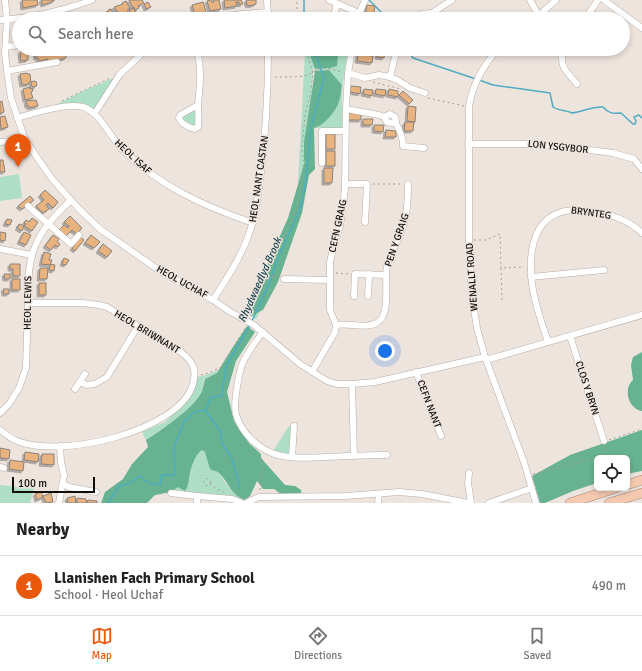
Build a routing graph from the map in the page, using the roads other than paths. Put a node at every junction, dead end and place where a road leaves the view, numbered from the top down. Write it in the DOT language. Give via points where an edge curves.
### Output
graph roads {
  1 [pos="5,0"];
  2 [pos="92,0"];
  3 [pos="267,0"];
  4 [pos="329,0"];
  5 [pos="365,0"];
  6 [pos="452,0"];
  7 [pos="530,0"];
  8 [pos="556,0"];
  9 [pos="598,0"];
  10 [pos="604,0"];
  11 [pos="611,2"];
  12 [pos="337,4"];
  13 [pos="60,10"];
  14 [pos="49,12"];
  15 [pos="268,12"];
  16 [pos="335,12"];
  17 [pos="351,12"];
  18 [pos="360,12"];
  19 [pos="436,12"];
  20 [pos="535,12"];
  21 [pos="543,12"];
  22 [pos="590,12"];
  23 [pos="623,12"];
  24 [pos="630,18"];
  25 [pos="12,19"];
  26 [pos="0,20"];
  27 [pos="7,20"];
  28 [pos="642,28"];
  29 [pos="12,46"];
  30 [pos="6,47"];
  31 [pos="139,56"];
  32 [pos="199,56"];
  33 [pos="268,56"];
  34 [pos="351,56"];
  35 [pos="395,56"];
  36 [pos="492,56"];
  37 [pos="562,56"];
  38 [pos="3,57"];
  39 [pos="57,62"];
  40 [pos="7,71"];
  41 [pos="348,73"];
  42 [pos="390,77"];
  43 [pos="577,84"];
  44 [pos="425,93"];
  45 [pos="198,105"];
  46 [pos="346,109"];
  47 [pos="95,113"];
  48 [pos="17,118"];
  49 [pos="345,131"];
  50 [pos="24,137"];
  51 [pos="0,142"];
  52 [pos="468,144"];
  53 [pos="424,148"];
  54 [pos="322,163"];
  55 [pos="642,169"];
  56 [pos="346,184"];
  57 [pos="408,184"];
  58 [pos="71,200"];
  59 [pos="28,206"];
  60 [pos="365,222"];
  61 [pos="48,223"];
  62 [pos="252,223"];
  63 [pos="642,233"];
  64 [pos="79,236"];
  65 [pos="0,249"];
  66 [pos="32,255"];
  67 [pos="604,270"];
  68 [pos="369,274"];
  69 [pos="386,275"];
  70 [pos="330,277"];
  71 [pos="531,277"];
  72 [pos="284,279"];
  73 [pos="354,296"];
  74 [pos="368,296"];
  75 [pos="213,300"];
  76 [pos="28,303"];
  77 [pos="642,315"];
  78 [pos="138,326"];
  79 [pos="336,326"];
  80 [pos="263,332"];
  81 [pos="570,336"];
  82 [pos="548,342"];
  83 [pos="486,359"];
  84 [pos="312,372"];
  85 [pos="416,372"];
  86 [pos="85,374"];
  87 [pos="80,382"];
  88 [pos="352,384"];
  89 [pos="75,389"];
  90 [pos="0,413"];
  91 [pos="294,426"];
  92 [pos="0,430"];
  93 [pos="441,436"];
  94 [pos="604,441"];
  95 [pos="60,446"];
  96 [pos="387,455"];
  97 [pos="354,456"];
  98 [pos="292,457"];
  99 [pos="469,473"];
  100 [pos="642,480"];
  101 [pos="63,484"];
  102 [pos="630,484"];
  103 [pos="532,488"];
  104 [pos="607,491"];
  105 [pos="96,492"];
  106 [pos="171,493"];
  107 [pos="642,493"];
  108 [pos="379,494"];
  109 [pos="197,499"];
  110 [pos="440,500"];
  111 [pos="535,501"];
  112 [pos="59,503"];
  113 [pos="242,503"];
  114 [pos="246,503"];
  115 [pos="378,503"];
  116 [pos="469,503"];
  117 [pos="490,503"];
  118 [pos="570,503"];
  119 [pos="609,503"];
  1 -- 27 [label="street, HEOL UCHAF"];
  2 -- 13 [label="street"];
  3 -- 15 [label="street"];
  4 -- 12 [label="street"];
  5 -- 18 [label="street"];
  6 -- 19 [label="street"];
  7 -- 20 [label="street"];
  8 -- 21 [label="street"];
  9 -- 22 [label="street"];
  10 -- 11 [label="street"];
  11 -- 23 [label="street"];
  12 -- 16 [label="street"];
  12 -- 17 [label="street"];
  13 -- 14 [label="street"];
  24 -- 28 [label="street"];
  25 -- 27 [label="street"];
  26 -- 27 [label="street"];
  27 -- 30 [label="street, HEOL UCHAF"];
  29 -- 30 [label="street"];
  30 -- 38 [label="street, HEOL UCHAF"];
  31 -- 47 [label="street" via="120,74"];
  32 -- 45 [label="street" via="201,78"];
  33 -- 62 [label="street, HEOL NANT CASTAN" via="265,138"];
  34 -- 41 [label="street, CEFN GRAIG"];
  35 -- 42 [label="street"];
  36 -- 52 [label="street, WENALLT ROAD" via="476,79 470,96"];
  37 -- 43 [label="street" via="561,61 566,71"];
  38 -- 40 [label="street, HEOL UCHAF"];
  39 -- 40 [label="street"];
  40 -- 48 [label="street, HEOL UCHAF"];
  41 -- 42 [label="street" via="365,78 379,75"];
  41 -- 46 [label="street, CEFN GRAIG"];
  42 -- 44 [label="street"];
  46 -- 49 [label="street, CEFN GRAIG"];
  46 -- 53 [label="street" via="379,114 387,122 395,122 400,129 403,146"];
  47 -- 48 [label="street" via="82,107 68,107"];
  47 -- 62 [label="street, HEOL ISAF" via="122,150 157,178 215,210"];
  48 -- 50 [label="street, HEOL UCHAF"];
  49 -- 54 [label="street" via="322,131"];
  49 -- 56 [label="street, CEFN GRAIG"];
  50 -- 51 [label="street"];
  50 -- 58 [label="street, HEOL UCHAF" via="49,174"];
  52 -- 55 [label="street, LON YSGYBOR" via="541,144 614,153 634,158"];
  52 -- 83 [label="street, WENALLT ROAD" via="470,282 477,328"];
  56 -- 60 [label="street" via="367,184"];
  56 -- 70 [label="street, CEFN GRAIG" via="340,226 330,262"];
  57 -- 69 [label="street, PEN Y GRAIG" via="407,215 389,257"];
  58 -- 61 [label="street, HEOL LEWIS"];
  58 -- 75 [label="street, HEOL UCHAF" via="100,229 134,253 163,273"];
  59 -- 61 [label="street"];
  61 -- 64 [label="street" via="71,244"];
  61 -- 66 [label="street, HEOL LEWIS"];
  62 -- 75 [label="street, HEOL NANT CASTAN" via="240,255"];
  63 -- 71 [label="street, BRYNTEG" via="625,220 611,215 583,210 566,210 553,214 538,229"];
  65 -- 66 [label="street"];
  66 -- 76 [label="street, HEOL LEWIS"];
  67 -- 71 [label="street"];
  68 -- 69 [label="street"];
  68 -- 73 [label="street" via="356,274"];
  68 -- 74 [label="street"];
  69 -- 79 [label="street, PEN Y GRAIG" via="382,319 367,325"];
  70 -- 72 [label="street"];
  70 -- 79 [label="street, CEFN GRAIG" via="330,310"];
  71 -- 82 [label="street, BRYNTEG"];
  75 -- 80 [label="street, HEOL UCHAF"];
  76 -- 78 [label="street, HEOL BRIWNANT" via="99,304"];
  76 -- 90 [label="street, HEOL LEWIS" via="26,368 19,388"];
  77 -- 81 [label="street"];
  78 -- 87 [label="street" via="107,377 95,384 87,385"];
  78 -- 95 [label="street, HEOL BRIWNANT" via="189,359 195,372 191,389 174,410 162,418 103,441"];
  79 -- 84 [label="street" via="331,342"];
  80 -- 84 [label="street, HEOL UCHAF"];
  80 -- 98 [label="street" via="244,360 236,397 236,413 254,443 278,455"];
  81 -- 82 [label="street"];
  81 -- 94 [label="street, CLOS Y BRYN"];
  82 -- 83 [label="street"];
  83 -- 85 [label="street, HEOL UCHAF"];
  83 -- 103 [label="street, WENALLT ROAD"];
  84 -- 88 [label="street, HEOL UCHAF" via="337,384"];
  85 -- 88 [label="street, HEOL UCHAF" via="374,382"];
  85 -- 93 [label="street, CEFN NANT"];
  86 -- 87 [label="street"];
  87 -- 89 [label="street"];
  88 -- 97 [label="street"];
  91 -- 98 [label="street"];
  92 -- 95 [label="street" via="15,440 30,445"];
  95 -- 101 [label="street"];
  96 -- 97 [label="street"];
  97 -- 98 [label="street"];
  99 -- 116 [label="street"];
  100 -- 102 [label="highway"];
  101 -- 105 [label="street" via="69,488"];
  101 -- 112 [label="street"];
  103 -- 111 [label="street, WENALLT ROAD"];
  103 -- 117 [label="street"];
  104 -- 118 [label="highway"];
  106 -- 109 [label="street"];
  107 -- 119 [label="highway"];
  108 -- 110 [label="street" via="407,492"];
  108 -- 114 [label="street" via="259,497"];
  108 -- 115 [label="street"];
  109 -- 113 [label="street" via="228,499"];
  110 -- 116 [label="street"];
}
